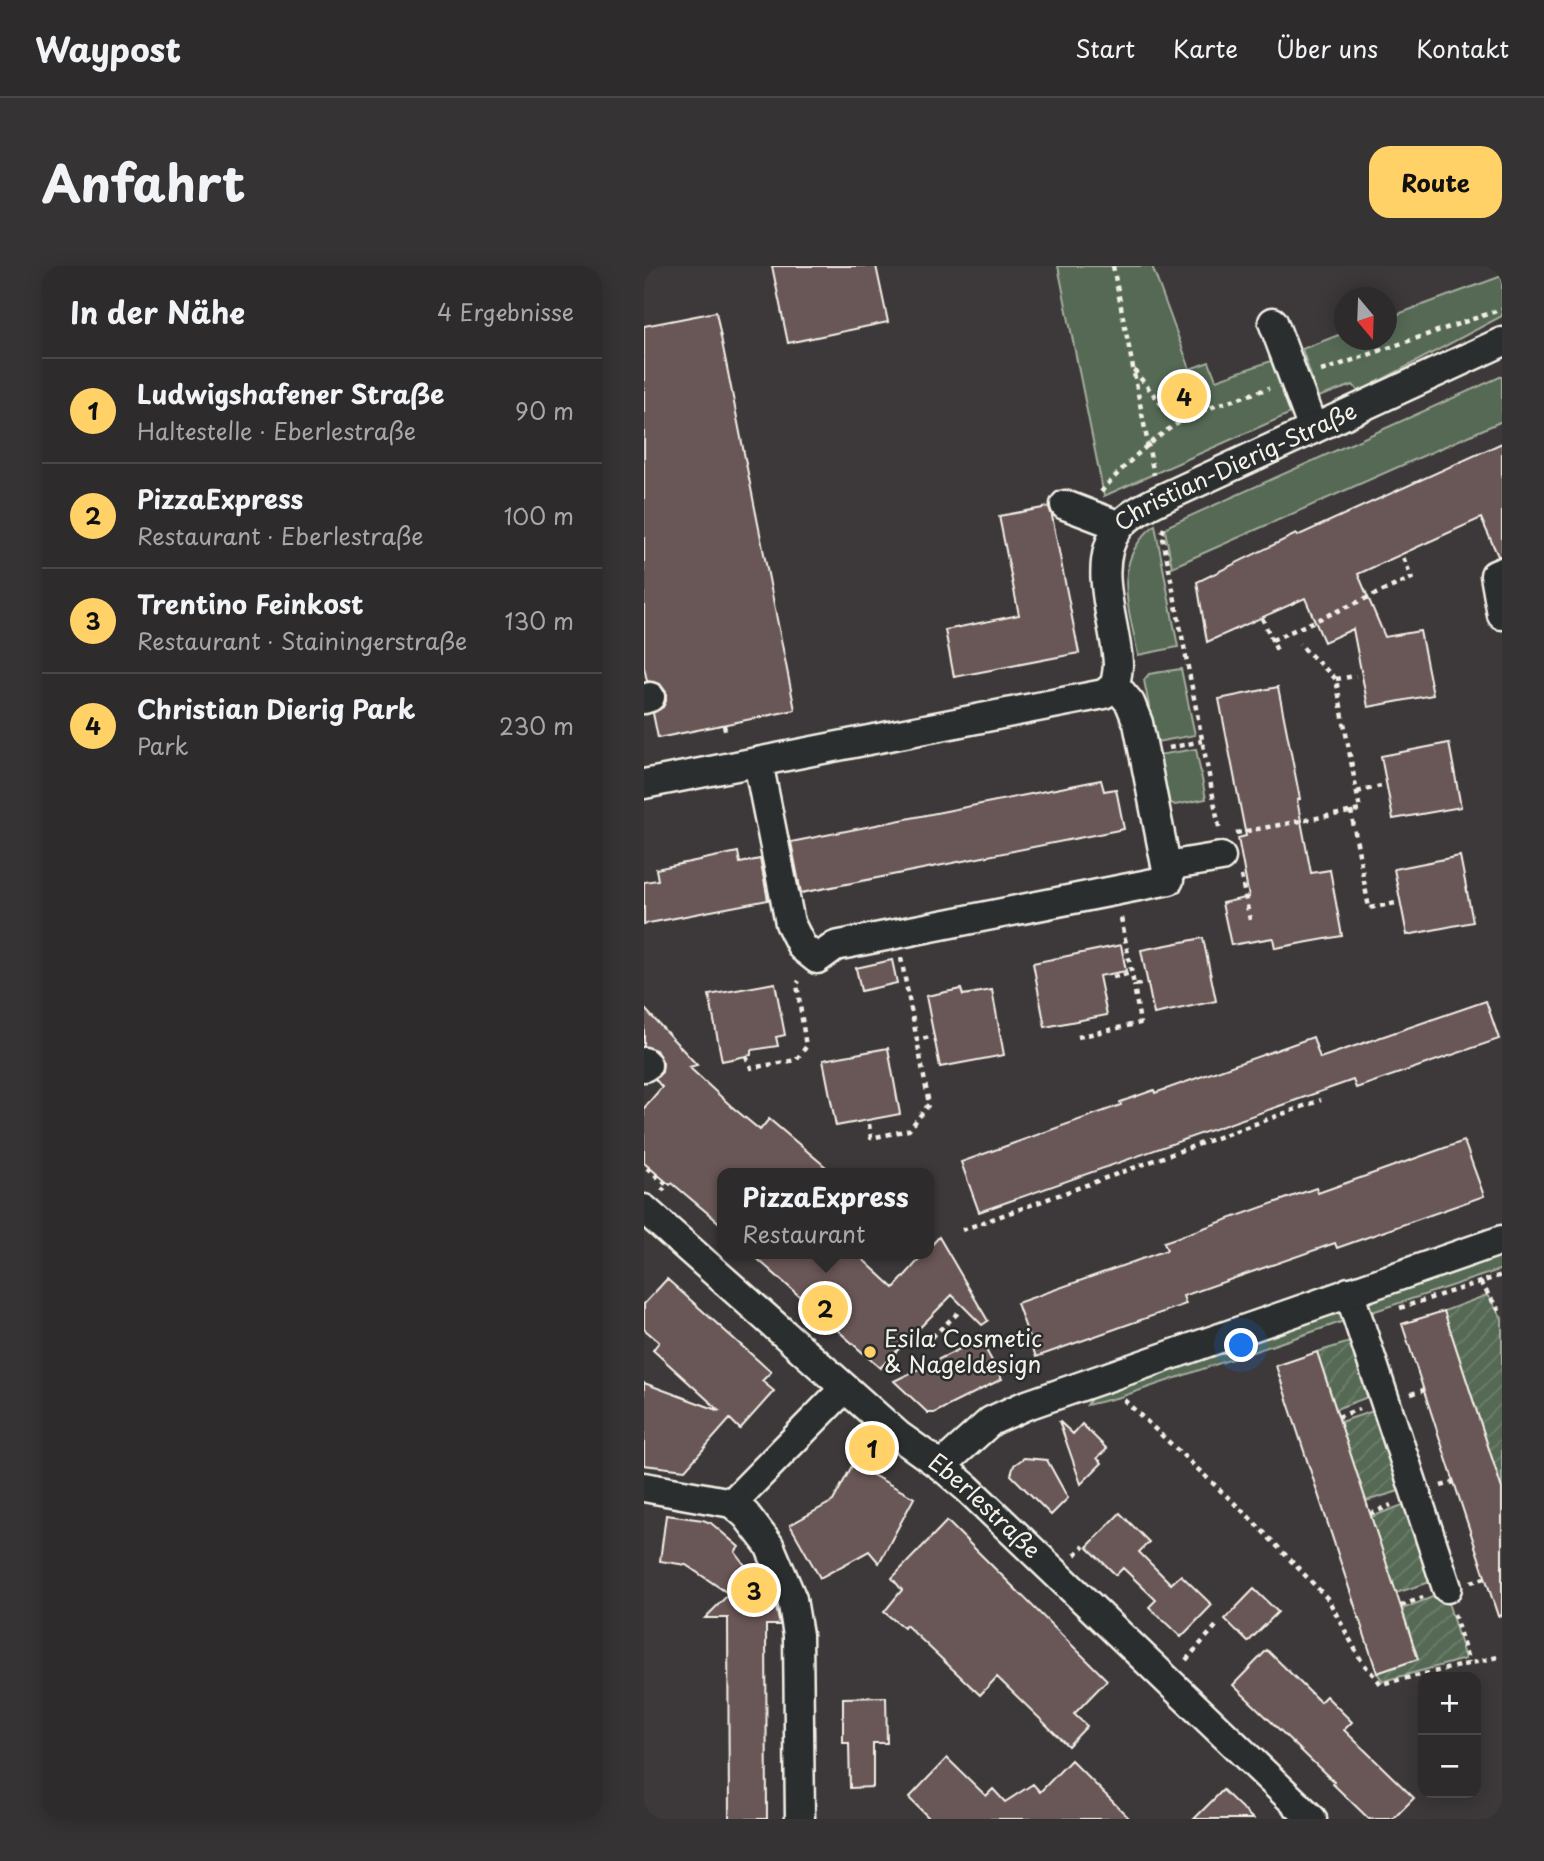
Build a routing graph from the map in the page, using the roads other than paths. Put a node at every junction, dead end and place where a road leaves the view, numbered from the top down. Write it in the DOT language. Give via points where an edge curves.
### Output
graph roads {
  1 [pos="1273,322"];
  2 [pos="1502,342"];
  3 [pos="1313,429"];
  4 [pos="1065,505"];
  5 [pos="1120,526"];
  6 [pos="1502,572"];
  7 [pos="1502,615"];
  8 [pos="1115,685"];
  9 [pos="758,762"];
  10 [pos="644,784"];
  11 [pos="1225,842"];
  12 [pos="1167,866"];
  13 [pos="644,1062"];
  14 [pos="644,1068"];
  15 [pos="644,1209"];
  16 [pos="1502,1240"];
  17 [pos="716,1261"];
  18 [pos="1349,1292"];
  19 [pos="844,1389"];
  20 [pos="941,1466"];
  21 [pos="644,1488"];
  22 [pos="732,1503"];
  23 [pos="1460,1585"];
  24 [pos="800,1819"];
  25 [pos="1312,1819"];
  1 -- 3 [label="street"];
  2 -- 3 [label="street, Christian-Dierig-Straße"];
  3 -- 5 [label="street, Christian-Dierig-Straße" via="1164,510 1138,511"];
  4 -- 5 [label="street"];
  5 -- 8 [label="street, Christian-Dierig-Straße" via="1105,566 1118,666"];
  6 -- 7 [label="street" via="1495,575"];
  8 -- 9 [label="street" via="1104,694"];
  8 -- 12 [label="street" via="1130,703 1138,723"];
  9 -- 10 [label="street"];
  9 -- 12 [label="street" via="790,923 802,947 817,959 835,946 1169,880"];
  11 -- 12 [label="street"];
  13 -- 14 [label="street"];
  15 -- 17 [label="street, Eberlestraße"];
  16 -- 18 [label="street"];
  17 -- 19 [label="street, Eberlestraße"];
  18 -- 20 [label="street" via="1024,1406 991,1421"];
  18 -- 23 [label="street"];
  19 -- 20 [label="street, Eberlestraße"];
  19 -- 22 [label="street"];
  20 -- 25 [label="street, Eberlestraße"];
  21 -- 22 [label="street"];
  22 -- 24 [label="street" via="769,1545 792,1599 798,1635"];
}
